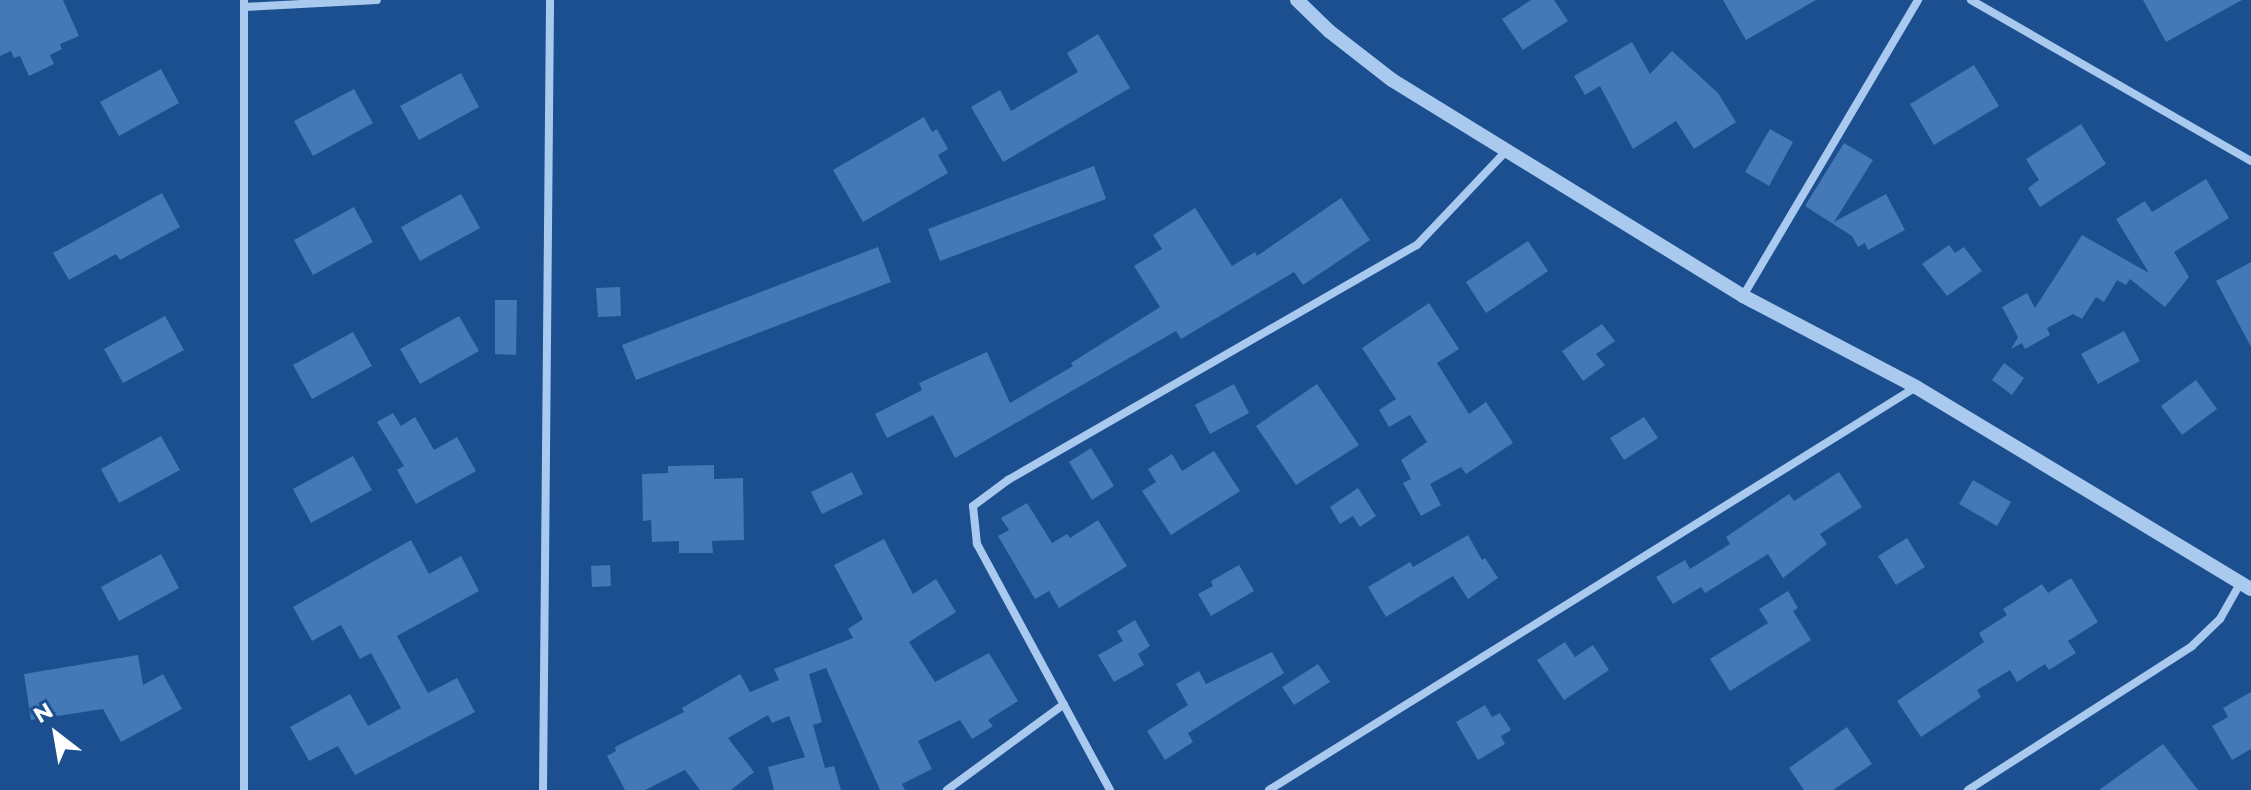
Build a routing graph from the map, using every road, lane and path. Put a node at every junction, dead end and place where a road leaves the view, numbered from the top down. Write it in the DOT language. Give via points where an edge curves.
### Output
graph roads {
  1 [pos="377,0"];
  2 [pos="550,0"];
  3 [pos="1297,0"];
  4 [pos="1918,0"];
  5 [pos="1971,0"];
  6 [pos="244,3"];
  7 [pos="1508,149"];
  8 [pos="2251,161"];
  9 [pos="1743,296"];
  10 [pos="1916,387"];
  11 [pos="2246,586"];
  12 [pos="1064,704"];
  13 [pos="244,790"];
  14 [pos="543,790"];
  15 [pos="947,790"];
  16 [pos="1110,790"];
  17 [pos="1269,790"];
  18 [pos="1968,790"];
  1 -- 6 [label="street"];
  2 -- 14 [label="street"];
  3 -- 7 [label="street" via="1392,80"];
  4 -- 9 [label="street"];
  5 -- 8 [label="street"];
  6 -- 13 [label="street"];
  7 -- 9 [label="street"];
  7 -- 12 [label="street" via="1417,245 1008,480 973,506 977,544"];
  9 -- 10 [label="street"];
  10 -- 11 [label="street"];
  10 -- 17 [label="street"];
  11 -- 18 [label="street" via="2192,646"];
  12 -- 15 [label="street"];
  12 -- 16 [label="street"];
}
